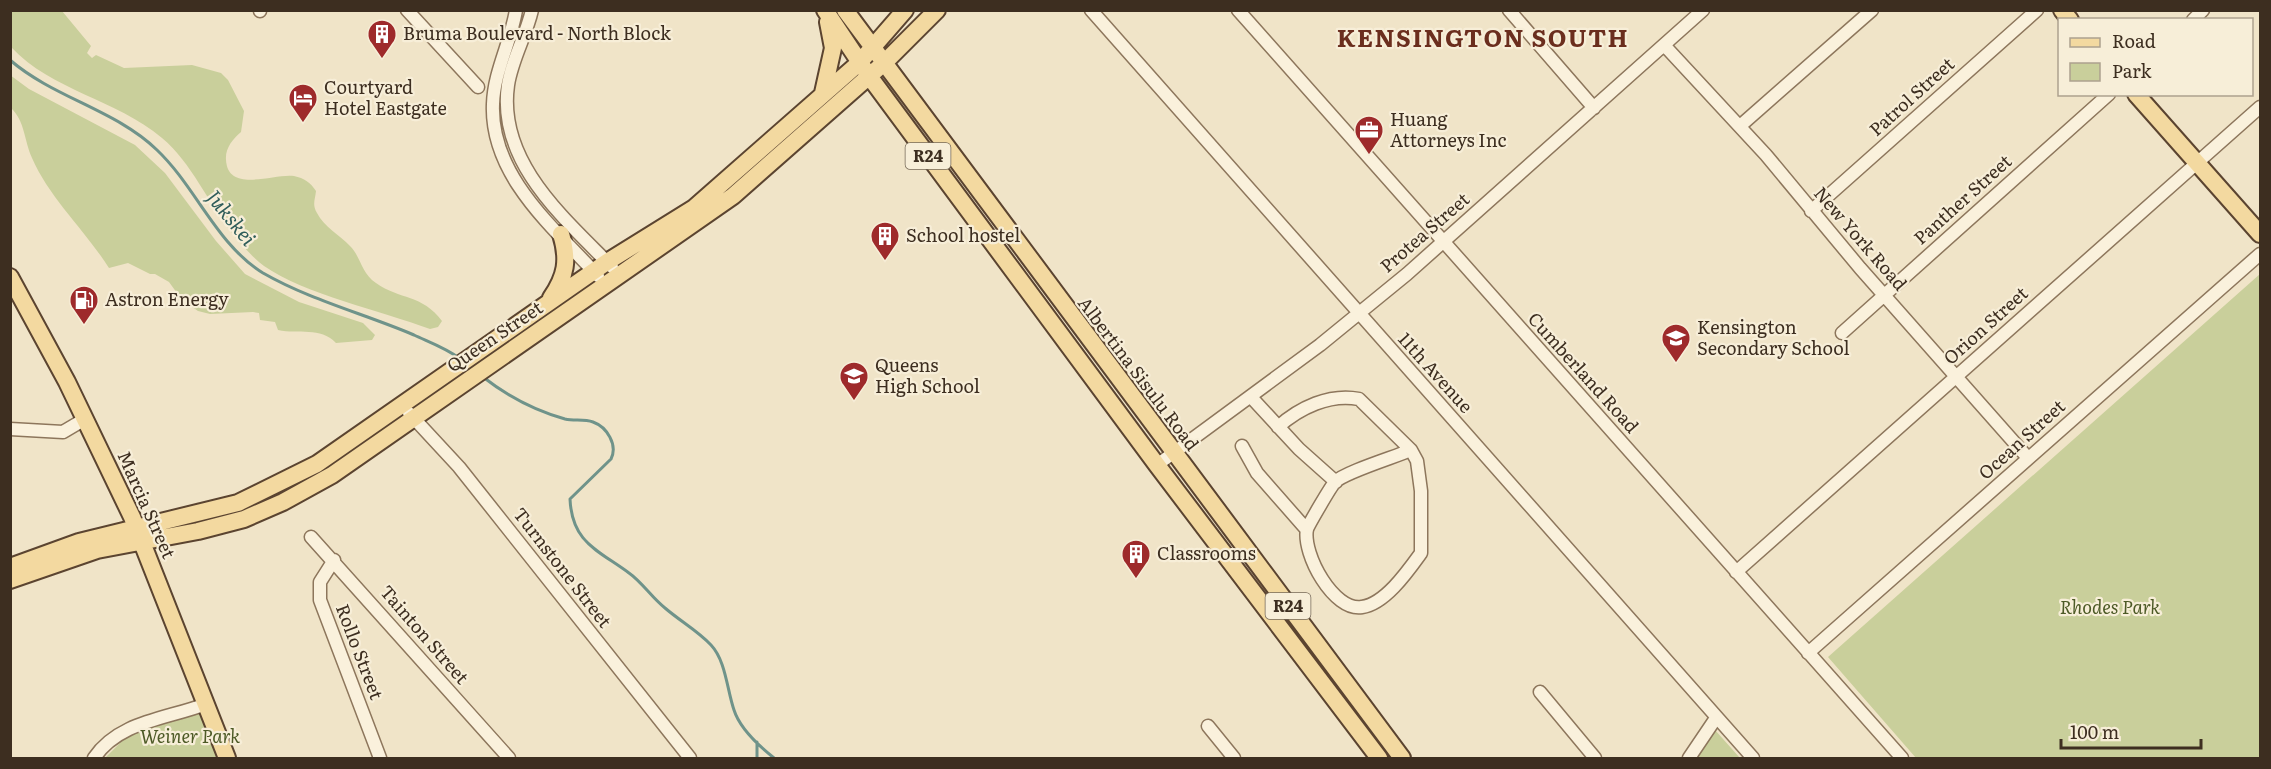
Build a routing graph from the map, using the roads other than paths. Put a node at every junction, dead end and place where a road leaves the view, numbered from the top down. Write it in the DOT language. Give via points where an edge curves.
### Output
graph roads {
  1 [pos="407,10"];
  2 [pos="516,10"];
  3 [pos="532,10"];
  4 [pos="825,10"];
  5 [pos="845,10"];
  6 [pos="905,10"];
  7 [pos="937,10"];
  8 [pos="1091,10"];
  9 [pos="1238,10"];
  10 [pos="1509,10"];
  11 [pos="1703,10"];
  12 [pos="1872,10"];
  13 [pos="2037,10"];
  14 [pos="1664,45"];
  15 [pos="873,49"];
  16 [pos="884,63"];
  17 [pos="864,69"];
  18 [pos="478,87"];
  19 [pos="822,94"];
  20 [pos="2107,96"];
  21 [pos="2138,96"];
  22 [pos="2260,107"];
  23 [pos="1594,108"];
  24 [pos="1740,126"];
  25 [pos="2197,163"];
  26 [pos="1811,211"];
  27 [pos="561,234"];
  28 [pos="2260,234"];
  29 [pos="1442,242"];
  30 [pos="2260,254"];
  31 [pos="600,266"];
  32 [pos="10,277"];
  33 [pos="613,280"];
  34 [pos="1884,294"];
  35 [pos="547,303"];
  36 [pos="1358,314"];
  37 [pos="1842,333"];
  38 [pos="493,351"];
  39 [pos="1957,376"];
  40 [pos="445,385"];
  41 [pos="1251,397"];
  42 [pos="400,407"];
  43 [pos="414,417"];
  44 [pos="85,419"];
  45 [pos="1278,427"];
  46 [pos="10,429"];
  47 [pos="1242,446"];
  48 [pos="1411,450"];
  49 [pos="1174,453"];
  50 [pos="2028,458"];
  51 [pos="1157,465"];
  52 [pos="1336,482"];
  53 [pos="122,496"];
  54 [pos="168,520"];
  55 [pos="1307,530"];
  56 [pos="140,534"];
  57 [pos="312,537"];
  58 [pos="333,560"];
  59 [pos="10,567"];
  60 [pos="1736,572"];
  61 [pos="10,580"];
  62 [pos="1808,653"];
  63 [pos="1540,692"];
  64 [pos="206,704"];
  65 [pos="1716,718"];
  66 [pos="1208,726"];
  67 [pos="94,759"];
  68 [pos="227,759"];
  69 [pos="380,759"];
  70 [pos="509,759"];
  71 [pos="690,759"];
  72 [pos="1234,759"];
  73 [pos="1379,759"];
  74 [pos="1402,759"];
  75 [pos="1595,759"];
  76 [pos="1689,759"];
  77 [pos="1753,759"];
  78 [pos="1902,759"];
  1 -- 18 [label="street"];
  2 -- 27 [label="street" via="495,87 496,136 517,183"];
  3 -- 31 [label="street" via="508,88 514,140 535,183"];
  4 -- 17 [label="main road, R24"];
  4 -- 19 [label="main road" via="833,48"];
  5 -- 15 [label="main road, Albertina Sisulu Road / R24"];
  6 -- 15 [label="main road, Queen Street"];
  7 -- 16 [label="main road, Queen Street"];
  8 -- 36 [label="street, 11th Avenue"];
  9 -- 29 [label="street, Cumberland Road"];
  10 -- 23 [label="street"];
  11 -- 14 [label="street, Protea Street"];
  12 -- 24 [label="street"];
  13 -- 26 [label="street, Patrol Street"];
  14 -- 23 [label="street, Protea Street"];
  14 -- 24 [label="street, New York Road"];
  15 -- 16 [label="main road, Albertina Sisulu Road / R24"];
  15 -- 17 [label="main road, Queen Street"];
  16 -- 17 [label="main road, Queen Street"];
  16 -- 49 [label="main road, Albertina Sisulu Road / R24"];
  17 -- 19 [label="main road, Queen Street"];
  17 -- 33 [label="main road, Queen Street" via="733,196"];
  17 -- 51 [label="main road, R24"];
  19 -- 31 [label="main road, Queen Street" via="694,208"];
  20 -- 34 [label="street, Panther Street"];
  21 -- 25 [label="main road"];
  22 -- 25 [label="street, Orion Street"];
  23 -- 29 [label="street, Protea Street"];
  24 -- 26 [label="street, New York Road"];
  25 -- 28 [label="main road"];
  25 -- 39 [label="street, Orion Street"];
  26 -- 34 [label="street, New York Road"];
  27 -- 31 [label="street"];
  27 -- 35 [label="main road" via="566,266"];
  29 -- 36 [label="street, Protea Street"];
  29 -- 60 [label="street, Cumberland Road"];
  30 -- 50 [label="street, Ocean Street"];
  31 -- 33 [label="street"];
  31 -- 35 [label="main road, Queen Street"];
  32 -- 44 [label="main road, Marcia Street"];
  33 -- 38 [label="main road, Queen Street"];
  34 -- 37 [label="street, Panther Street"];
  34 -- 39 [label="street, New York Road"];
  35 -- 38 [label="main road, Queen Street"];
  36 -- 41 [label="street, Protea Street"];
  36 -- 65 [label="street, 11th Avenue"];
  38 -- 40 [label="main road, Queen Street"];
  39 -- 50 [label="street, New York Road"];
  39 -- 60 [label="street, Orion Street"];
  40 -- 42 [label="main road, Queen Street"];
  40 -- 43 [label="main road, Queen Street"];
  41 -- 45 [label="street"];
  41 -- 49 [label="street, Protea Street"];
  42 -- 43 [label="street, Turnstone Street"];
  42 -- 54 [label="main road, Queen Street" via="317,464 254,497"];
  43 -- 56 [label="main road, Queen Street" via="332,475 283,502 221,526"];
  43 -- 71 [label="street, Turnstone Street" via="459,467"];
  44 -- 46 [label="street" via="63,432"];
  44 -- 53 [label="main road, Marcia Street"];
  45 -- 48 [label="street" via="1306,406 1355,399 1364,402"];
  45 -- 52 [label="street"];
  47 -- 55 [label="street" via="1257,472"];
  48 -- 52 [label="street"];
  48 -- 55 [label="street" via="1421,491 1421,553 1379,600 1353,608 1331,590 1315,569"];
  49 -- 51 [label="street, Protea Street"];
  49 -- 74 [label="main road, Albertina Sisulu Road / R24"];
  50 -- 62 [label="street, Ocean Street"];
  51 -- 73 [label="main road, R24"];
  52 -- 55 [label="street"];
  53 -- 54 [label="main road" via="146,515"];
  53 -- 56 [label="main road, Marcia Street"];
  54 -- 56 [label="main road, Queen Street"];
  56 -- 59 [label="main road, Queen Street" via="66,545"];
  56 -- 61 [label="main road, Queen Street"];
  56 -- 64 [label="main road, Marcia Street"];
  57 -- 58 [label="street, Tainton Street"];
  58 -- 69 [label="street, Rollo Street" via="320,582 320,600"];
  58 -- 70 [label="street, Tainton Street"];
  60 -- 62 [label="street, Cumberland Road"];
  62 -- 78 [label="street, Cumberland Road"];
  63 -- 75 [label="street"];
  64 -- 67 [label="street" via="126,730 108,742"];
  64 -- 68 [label="main road, Marcia Street"];
  65 -- 76 [label="street"];
  65 -- 77 [label="street, 11th Avenue"];
  66 -- 72 [label="street"];
}
